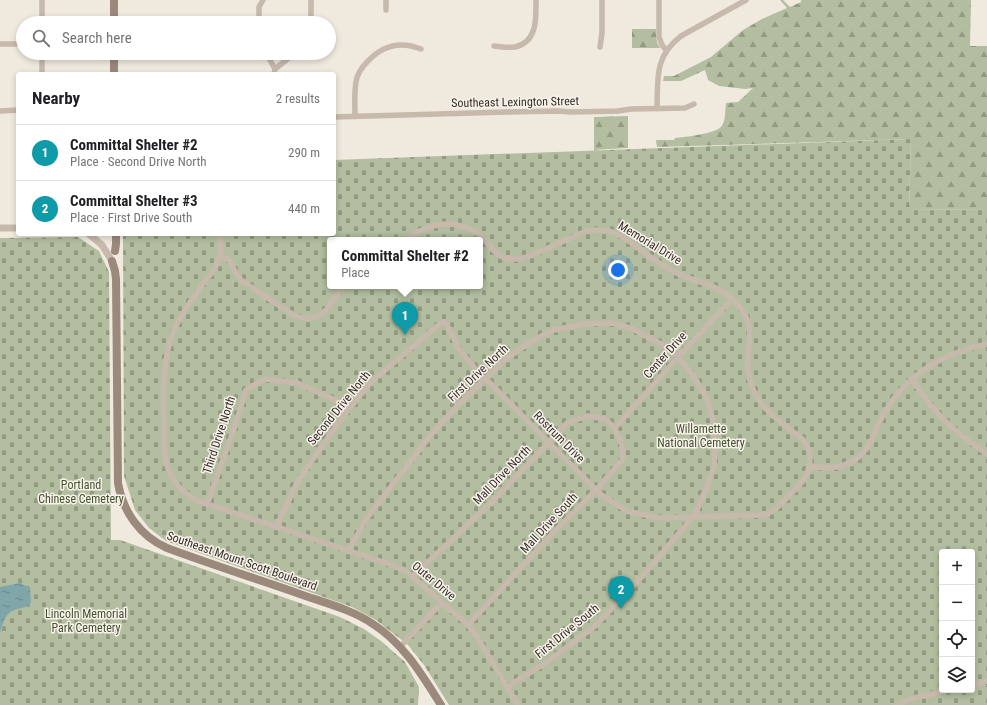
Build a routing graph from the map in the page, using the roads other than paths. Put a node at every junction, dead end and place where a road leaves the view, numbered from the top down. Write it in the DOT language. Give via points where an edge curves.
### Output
graph roads {
  1 [pos="42,0"];
  2 [pos="114,0"];
  3 [pos="264,0"];
  4 [pos="311,0"];
  5 [pos="386,0"];
  6 [pos="536,0"];
  7 [pos="602,0"];
  8 [pos="659,0"];
  9 [pos="746,0"];
  10 [pos="386,10"];
  11 [pos="42,16"];
  12 [pos="114,16"];
  13 [pos="259,16"];
  14 [pos="310,16"];
  15 [pos="0,44"];
  16 [pos="16,44"];
  17 [pos="494,46"];
  18 [pos="600,47"];
  19 [pos="421,48"];
  20 [pos="666,50"];
  21 [pos="42,60"];
  22 [pos="114,60"];
  23 [pos="270,60"];
  24 [pos="287,60"];
  25 [pos="275,71"];
  26 [pos="42,72"];
  27 [pos="114,72"];
  28 [pos="694,104"];
  29 [pos="657,109"];
  30 [pos="16,110"];
  31 [pos="1,111"];
  32 [pos="355,116"];
  33 [pos="336,117"];
  34 [pos="0,228"];
  35 [pos="16,228"];
  36 [pos="91,236"];
  37 [pos="116,236"];
  38 [pos="219,236"];
  39 [pos="410,237"];
  40 [pos="481,237"];
  41 [pos="483,239"];
  42 [pos="115,251"];
  43 [pos="220,255"];
  44 [pos="112,261"];
  45 [pos="342,289"];
  46 [pos="732,299"];
  47 [pos="442,322"];
  48 [pos="987,344"];
  49 [pos="678,357"];
  50 [pos="486,379"];
  51 [pos="912,379"];
  52 [pos="350,408"];
  53 [pos="615,428"];
  54 [pos="549,442"];
  55 [pos="987,454"];
  56 [pos="809,466"];
  57 [pos="596,490"];
  58 [pos="207,504"];
  59 [pos="693,517"];
  60 [pos="276,527"];
  61 [pos="348,551"];
  62 [pos="414,576"];
  63 [pos="442,602"];
  64 [pos="468,626"];
  65 [pos="400,647"];
  66 [pos="987,681"];
  67 [pos="975,684"];
  68 [pos="507,687"];
  69 [pos="939,692"];
  70 [pos="441,705"];
  71 [pos="518,705"];
  72 [pos="896,705"];
  1 -- 11 [label="street"];
  2 -- 12 [label="main road"];
  3 -- 13 [label="street" via="260,6"];
  4 -- 14 [label="street"];
  5 -- 10 [label="street"];
  6 -- 17 [label="street" via="534,28 527,40 516,46"];
  7 -- 18 [label="street"];
  8 -- 20 [label="street" via="659,37"];
  9 -- 20 [label="street" via="681,36"];
  15 -- 16 [label="street"];
  19 -- 32 [label="street" via="405,45 388,47 371,58 362,68 356,82"];
  20 -- 29 [label="street" via="658,74"];
  21 -- 26 [label="street"];
  22 -- 27 [label="main road"];
  23 -- 25 [label="street"];
  24 -- 25 [label="street"];
  28 -- 29 [label="street, Southeast Lexington Street" via="686,108"];
  29 -- 32 [label="street, Southeast Lexington Street"];
  30 -- 31 [label="street"];
  32 -- 33 [label="street, Southeast Lexington Street"];
  34 -- 35 [label="street"];
  36 -- 44 [label="street, Southeast Mount Scott Boulevard" via="102,245"];
  37 -- 42 [label="main road"];
  38 -- 43 [label="street"];
  39 -- 40 [label="street, Memorial Drive" via="431,226 446,223 462,226"];
  41 -- 46 [label="street, Memorial Drive" via="494,251 513,260 532,255 586,231 608,231 622,237 679,274 717,288"];
  42 -- 44 [label="street"];
  43 -- 45 [label="street" via="229,260 242,281 301,319 319,316"];
  43 -- 58 [label="street, Outer Drive" via="217,265 186,308 174,331 169,344 163,397 164,448 169,471 178,486 186,493 195,500"];
  44 -- 65 [label="main road, Southeast Mount Scott Boulevard" via="116,279 118,482 123,503 135,523 152,540 167,548 351,613 373,624"];
  46 -- 49 [label="street, Center Drive"];
  46 -- 56 [label="street, Memorial Drive" via="748,321 748,369 755,394 765,409 804,442 809,455"];
  47 -- 50 [label="street, Rostrum Drive" via="446,323 459,349"];
  47 -- 52 [label="street, Second Drive North" via="371,382"];
  48 -- 51 [label="street" via="947,356"];
  49 -- 50 [label="street, First Drive North" via="672,350 633,328 612,324 584,324 554,330 530,342 506,359"];
  49 -- 53 [label="street, Center Drive"];
  49 -- 59 [label="street, First Drive South" via="693,375 707,399 713,422 714,466"];
  50 -- 54 [label="street, Rostrum Drive"];
  50 -- 61 [label="street, First Drive North" via="430,436 367,518"];
  51 -- 55 [label="street" via="934,410"];
  51 -- 56 [label="street" via="888,407 862,454 837,468"];
  52 -- 58 [label="street, Third Drive North" via="297,383 264,379 246,390 236,426"];
  52 -- 60 [label="street, Second Drive North" via="298,481"];
  53 -- 54 [label="street, Mall Drive North" via="605,419 588,416 567,423"];
  53 -- 57 [label="street, Mall Drive South" via="622,445 623,459"];
  54 -- 57 [label="street, Rostrum Drive"];
  54 -- 62 [label="street, Mall Drive North" via="493,501"];
  56 -- 59 [label="street" via="801,484 768,514"];
  57 -- 59 [label="street, Rostrum Drive" via="627,511 660,518"];
  57 -- 64 [label="street, Mall Drive South"];
  58 -- 60 [label="street, Outer Drive"];
  59 -- 68 [label="street, First Drive South" via="596,624 547,662"];
  60 -- 61 [label="street, Outer Drive"];
  61 -- 62 [label="street, Outer Drive" via="398,567"];
  62 -- 63 [label="street, Outer Drive"];
  63 -- 64 [label="street, Outer Drive"];
  63 -- 65 [label="street"];
  64 -- 68 [label="street, Outer Drive"];
  65 -- 70 [label="main road, Southeast Mount Scott Boulevard" via="417,667"];
  66 -- 67 [label="street"];
  68 -- 71 [label="street, Outer Drive"];
  69 -- 72 [label="street"];
}
